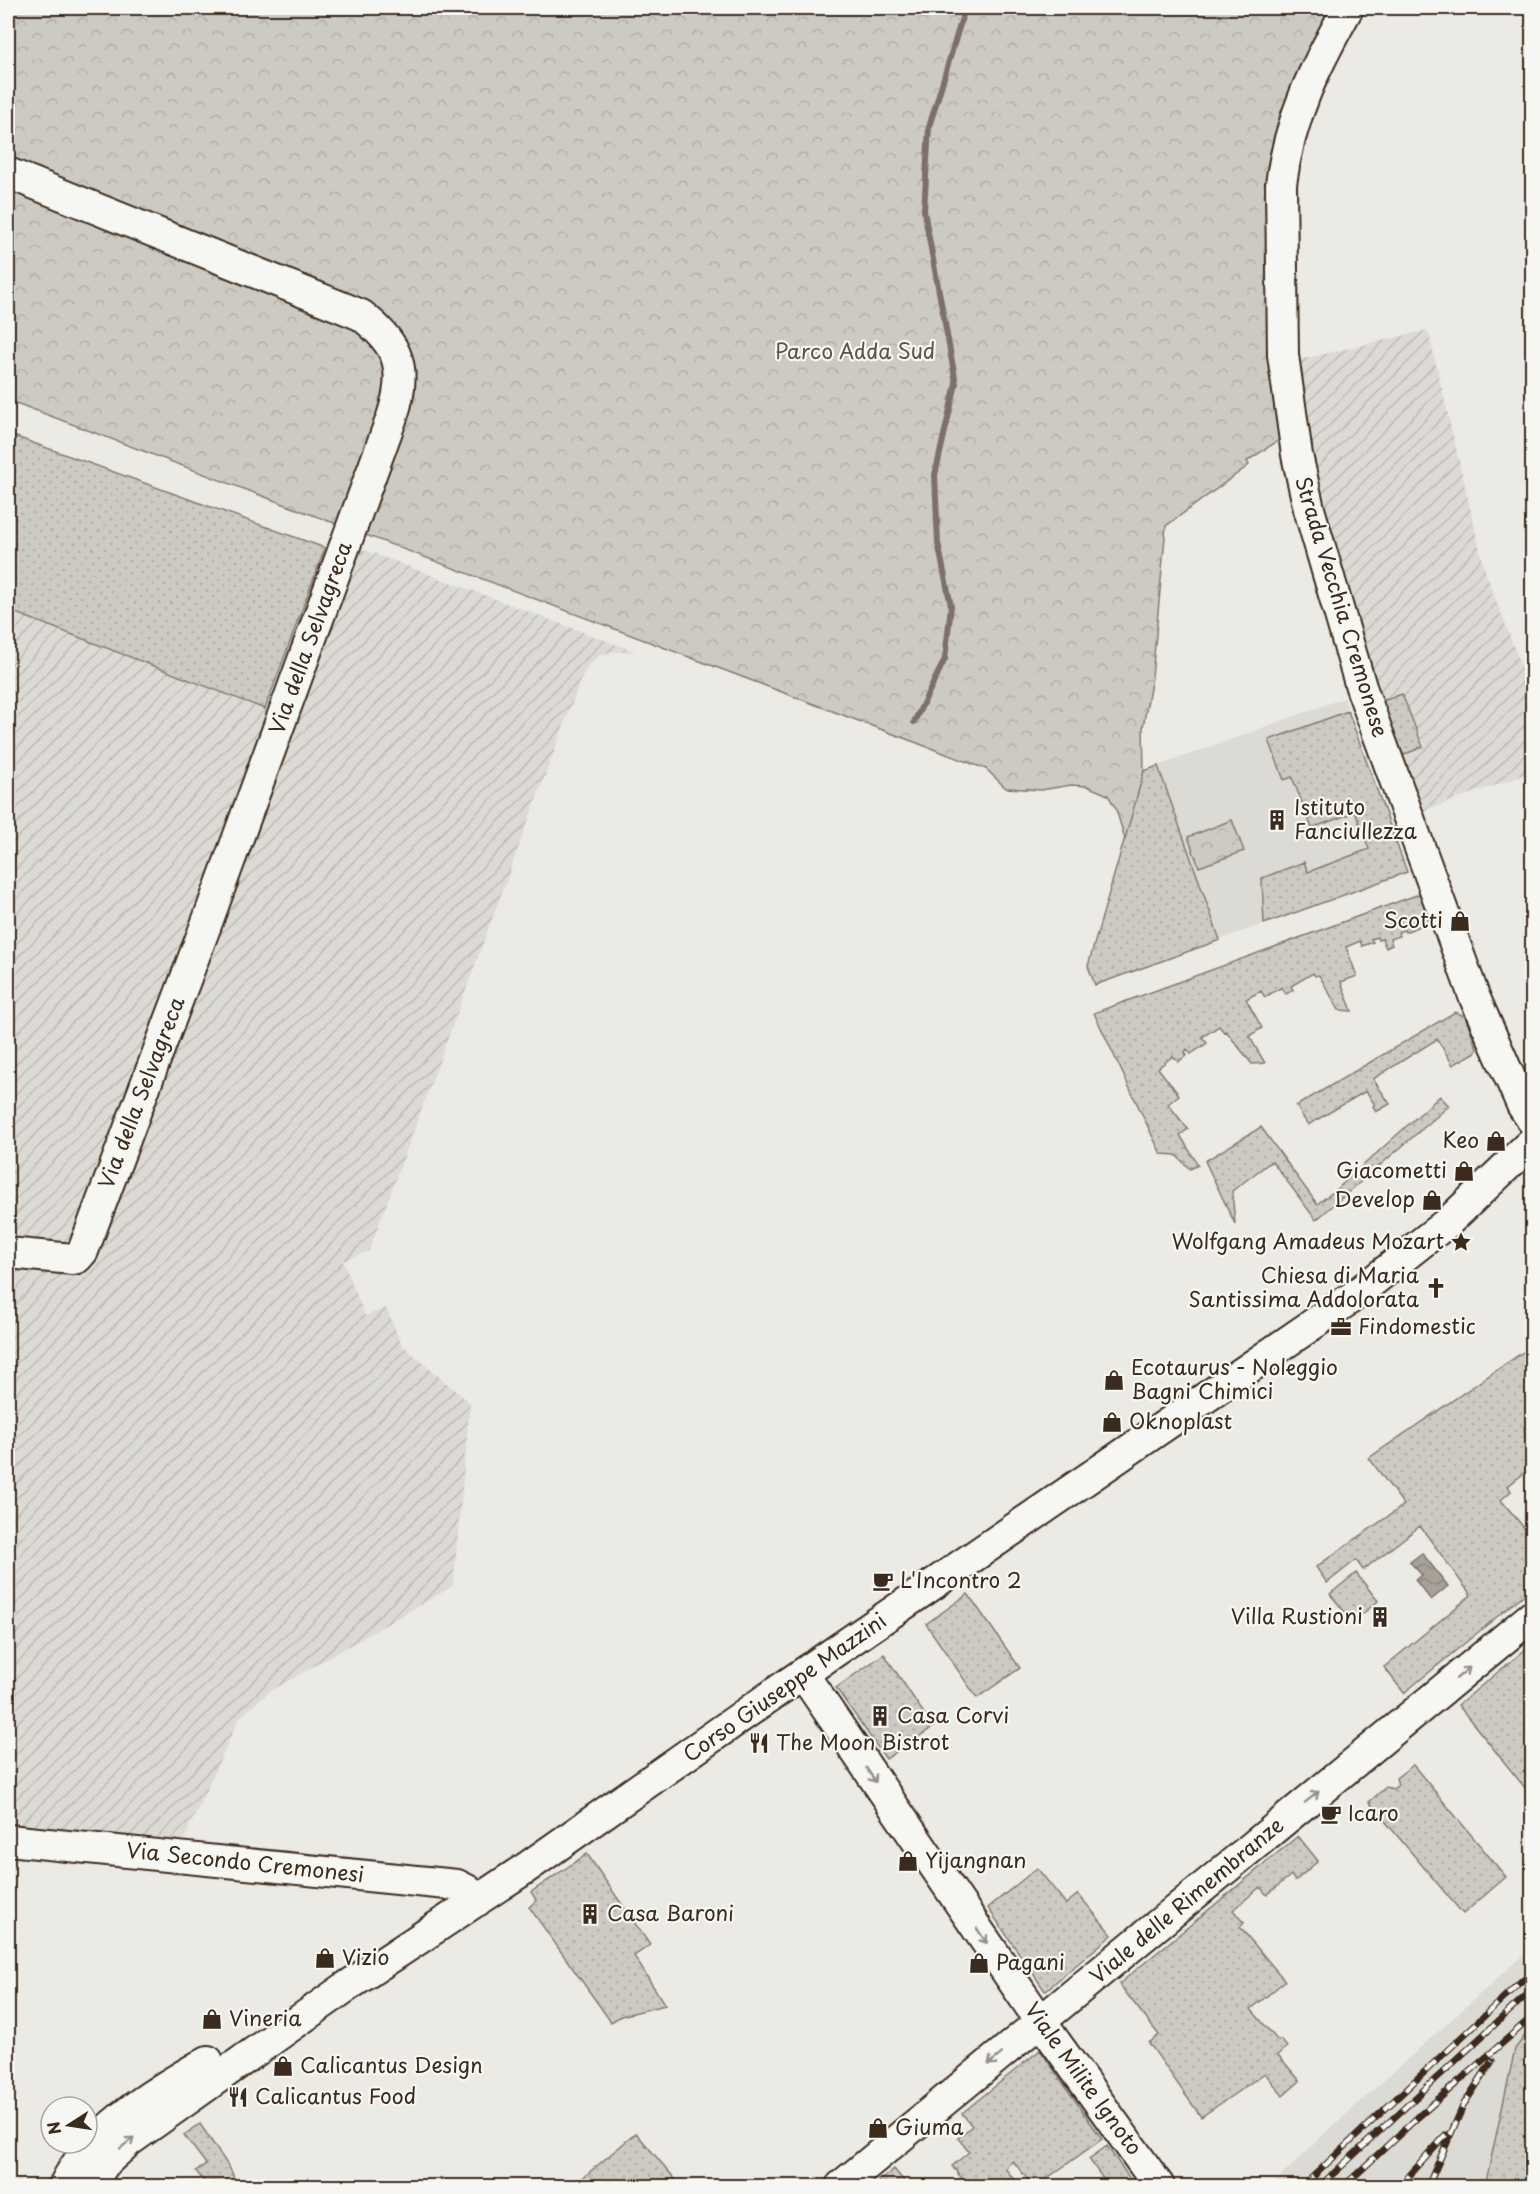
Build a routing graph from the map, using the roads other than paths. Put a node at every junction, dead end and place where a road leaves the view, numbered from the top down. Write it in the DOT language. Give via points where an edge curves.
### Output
graph roads {
  1 [pos="1348,8"];
  2 [pos="8,173"];
  3 [pos="1533,1120"];
  4 [pos="1533,1142"];
  5 [pos="8,1253"];
  6 [pos="1533,1616"];
  7 [pos="803,1674"];
  8 [pos="8,1839"];
  9 [pos="477,1901"];
  10 [pos="346,1987"];
  11 [pos="1041,2022"];
  12 [pos="64,2187"];
  13 [pos="88,2187"];
  14 [pos="841,2187"];
  15 [pos="1159,2187"];
  1 -- 3 [label="street, Strada Vecchia Cremonese" via="1314,69 1295,115 1281,184 1283,355 1297,455 1361,687 1474,996 1522,1105"];
  2 -- 5 [label="street, Via della Selvagreca" via="361,315 388,339 401,374 400,393 388,428 83,1251 73,1259"];
  4 -- 7 [label="street, Corso Giuseppe Mazzini" via="1448,1222 1387,1272"];
  11 -- 6 [label="street, Viale delle Rimembranze, one-way"];
  7 -- 9 [label="street, Corso Giuseppe Mazzini"];
  7 -- 11 [label="street, Viale Milite Ignoto, one-way"];
  8 -- 9 [label="street, Via Secondo Cremonesi" via="457,1885"];
  9 -- 10 [label="street, Corso Giuseppe Mazzini"];
  10 -- 12 [label="street, Corso Giuseppe Mazzini" via="238,2043 146,2100 92,2145"];
  13 -- 10 [label="street, Corso Giuseppe Mazzini, one-way" via="105,2163 129,2141"];
  11 -- 14 [label="street, Viale delle Rimembranze, one-way"];
  11 -- 15 [label="street, Viale Milite Ignoto"];
}
